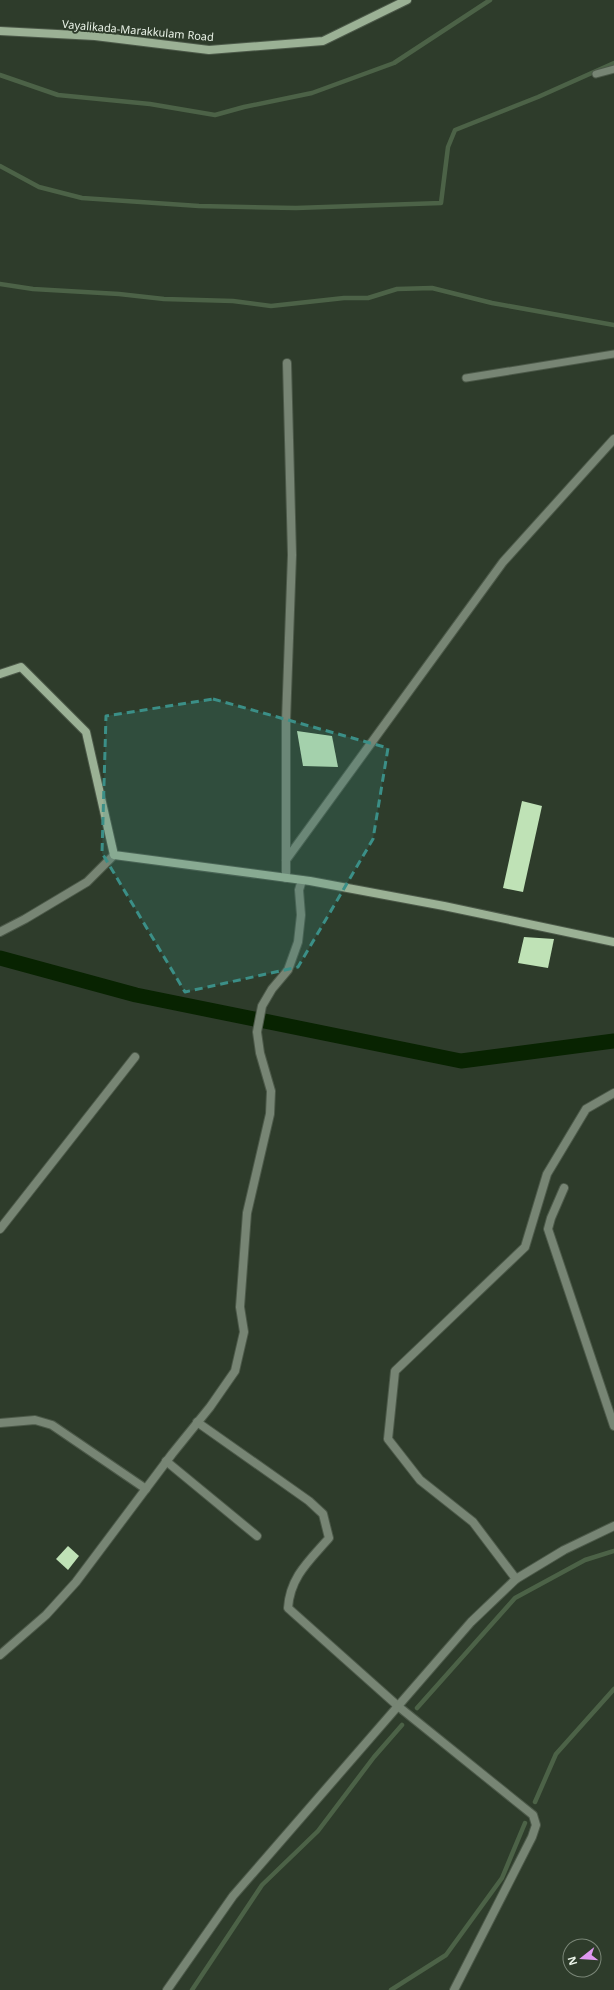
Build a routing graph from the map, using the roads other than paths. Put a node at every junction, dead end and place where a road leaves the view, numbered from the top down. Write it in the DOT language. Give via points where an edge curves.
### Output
graph roads {
  1 [pos="407,0"];
  2 [pos="0,30"];
  3 [pos="614,69"];
  4 [pos="596,74"];
  5 [pos="614,354"];
  6 [pos="287,362"];
  7 [pos="466,378"];
  8 [pos="614,440"];
  9 [pos="0,674"];
  10 [pos="114,855"];
  11 [pos="286,860"];
  12 [pos="286,878"];
  13 [pos="302,880"];
  14 [pos="0,932"];
  15 [pos="614,942"];
  16 [pos="135,1057"];
  17 [pos="614,1093"];
  18 [pos="564,1188"];
  19 [pos="0,1229"];
  20 [pos="197,1422"];
  21 [pos="0,1423"];
  22 [pos="614,1426"];
  23 [pos="166,1461"];
  24 [pos="146,1489"];
  25 [pos="614,1526"];
  26 [pos="258,1536"];
  27 [pos="516,1579"];
  28 [pos="0,1655"];
  29 [pos="399,1707"];
  30 [pos="167,1990"];
  31 [pos="454,1990"];
  1 -- 2 [label="street, Vayalikada-Marakkulam Road" via="323,41 209,50 95,36"];
  3 -- 4 [label="lane"];
  5 -- 7 [label="lane"];
  6 -- 11 [label="street" via="292,555 286,721"];
  8 -- 11 [label="street" via="503,562"];
  9 -- 10 [label="street" via="22,667 86,732"];
  10 -- 12 [label="street"];
  10 -- 14 [label="street" via="88,882"];
  11 -- 12 [label="street"];
  12 -- 13 [label="street"];
  13 -- 15 [label="street" via="444,906"];
  13 -- 20 [label="street" via="299,890 301,915 298,942 288,970 272,989 260,1014 257,1032 271,1091 270,1114 247,1213 240,1307 244,1332 235,1371"];
  16 -- 19 [label="street"];
  17 -- 27 [label="street" via="586,1109 547,1174 525,1247 395,1371 388,1439 420,1480 473,1522"];
  18 -- 22 [label="street" via="548,1229"];
  20 -- 23 [label="street"];
  20 -- 29 [label="street" via="309,1501 323,1514 329,1538 299,1572 289,1593 288,1608"];
  21 -- 24 [label="street" via="35,1420 52,1425"];
  23 -- 24 [label="street"];
  23 -- 26 [label="street"];
  24 -- 28 [label="street" via="76,1582 46,1615"];
  25 -- 27 [label="street" via="564,1550"];
  27 -- 29 [label="street" via="471,1622"];
  29 -- 30 [label="street" via="233,1896"];
  29 -- 31 [label="street" via="533,1815 536,1824"];
}
